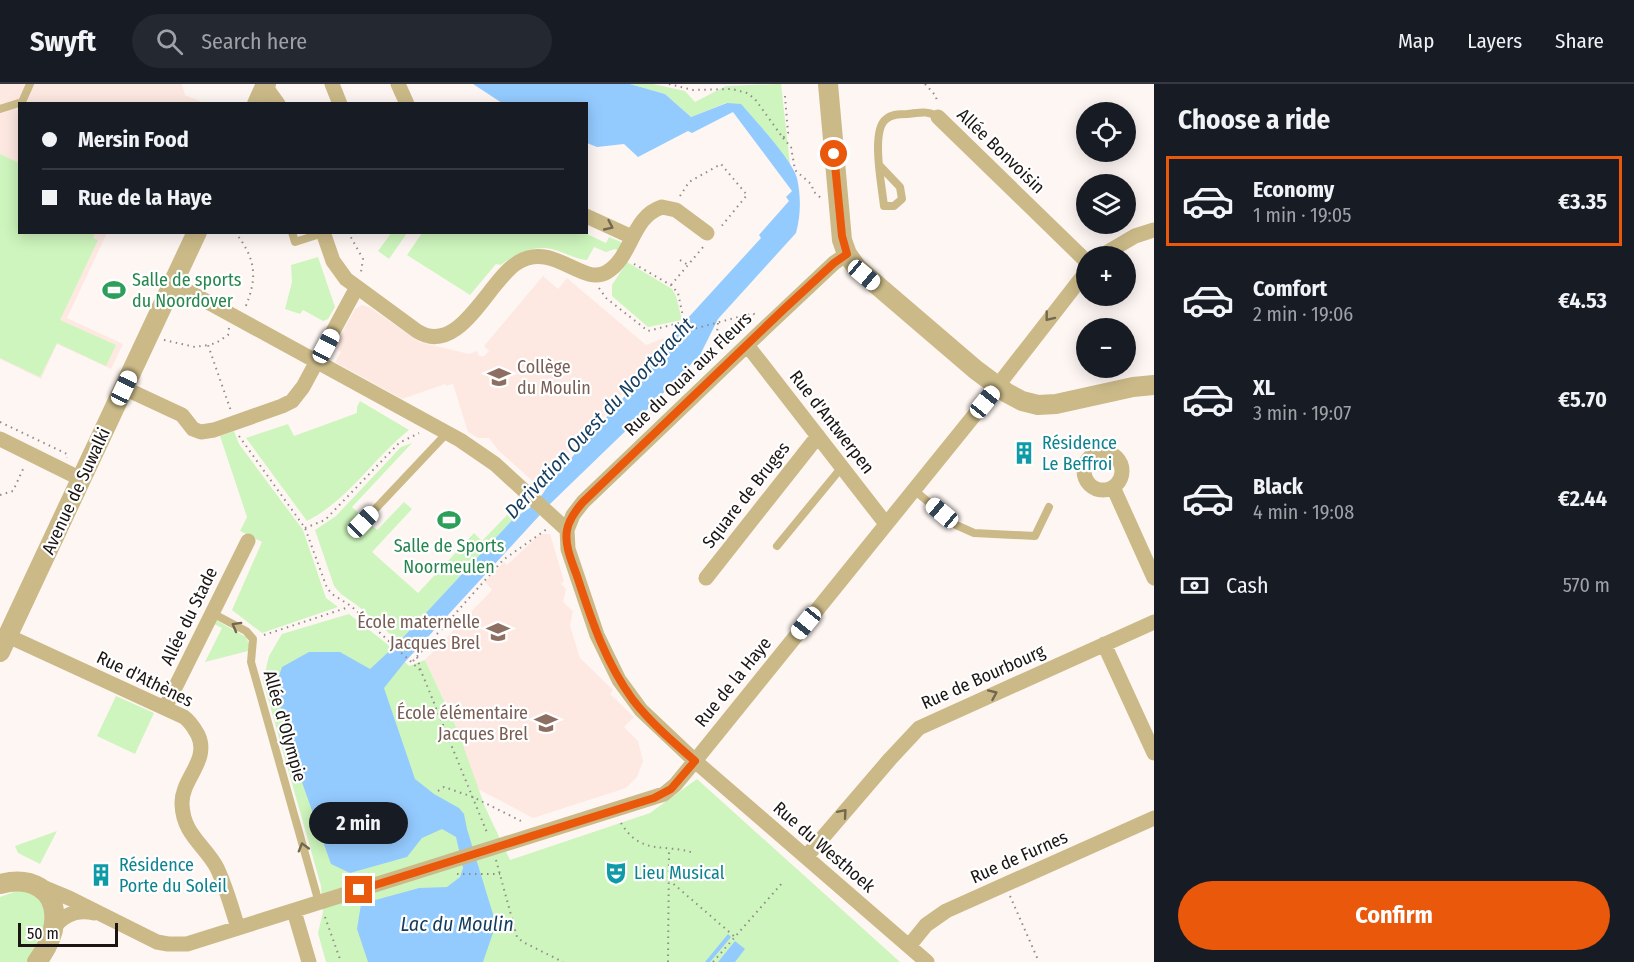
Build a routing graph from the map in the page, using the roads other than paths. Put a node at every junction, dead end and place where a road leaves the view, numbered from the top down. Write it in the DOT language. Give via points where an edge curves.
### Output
graph roads {
  1 [pos="30,84"];
  2 [pos="332,84"];
  3 [pos="398,84"];
  4 [pos="828,84"];
  5 [pos="263,91"];
  6 [pos="22,102"];
  7 [pos="276,102"];
  8 [pos="339,102"];
  9 [pos="406,102"];
  10 [pos="18,103"];
  11 [pos="0,109"];
  12 [pos="938,117"];
  13 [pos="880,166"];
  14 [pos="588,217"];
  15 [pos="1154,230"];
  16 [pos="196,234"];
  17 [pos="293,234"];
  18 [pos="320,234"];
  19 [pos="323,234"];
  20 [pos="711,235"];
  21 [pos="632,237"];
  22 [pos="1118,246"];
  23 [pos="1076,251"];
  24 [pos="847,254"];
  25 [pos="173,283"];
  26 [pos="359,283"];
  27 [pos="1076,284"];
  28 [pos="747,345"];
  29 [pos="318,362"];
  30 [pos="1154,385"];
  31 [pos="997,386"];
  32 [pos="124,388"];
  33 [pos="447,433"];
  34 [pos="818,436"];
  35 [pos="0,439"];
  36 [pos="842,467"];
  37 [pos="81,479"];
  38 [pos="1113,487"];
  39 [pos="914,490"];
  40 [pos="1049,507"];
  41 [pos="363,522"];
  42 [pos="559,524"];
  43 [pos="886,524"];
  44 [pos="248,541"];
  45 [pos="777,546"];
  46 [pos="705,578"];
  47 [pos="1154,578"];
  48 [pos="212,613"];
  49 [pos="1154,622"];
  50 [pos="4,644"];
  51 [pos="1104,644"];
  52 [pos="165,708"];
  53 [pos="1154,753"];
  54 [pos="695,761"];
  55 [pos="1154,818"];
  56 [pos="806,857"];
  57 [pos="3,882"];
  58 [pos="35,884"];
  59 [pos="319,903"];
  60 [pos="294,911"];
  61 [pos="103,916"];
  62 [pos="238,928"];
  63 [pos="53,929"];
  64 [pos="909,946"];
  65 [pos="39,961"];
  66 [pos="309,962"];
  67 [pos="927,962"];
  1 -- 6 [label="lane"];
  2 -- 8 [label="street"];
  3 -- 9 [label="street"];
  4 -- 24 [label="street"];
  5 -- 7 [label="street"];
  10 -- 11 [label="lane"];
  12 -- 13 [label="lane, Allée Bonvoisin" via="927,112 897,114 885,120 878,136"];
  12 -- 23 [label="street, Allée Bonvoisin"];
  13 -- 13 [label="lane, Allée Bonvoisin" via="884,206 894,206 902,199 902,190"];
  14 -- 21 [label="street, one-way"];
  15 -- 22 [label="street"];
  16 -- 25 [label="street, Avenue de Suwalki"];
  17 -- 18 [label="lane" via="295,242"];
  19 -- 26 [label="street" via="336,266 346,279"];
  20 -- 21 [label="street" via="671,208 662,207 647,214"];
  21 -- 26 [label="street" via="614,267 597,274 552,258 525,259 509,269 461,326 434,337 417,331"];
  24 -- 28 [label="street, Rue du Quai aux Fleurs"];
  24 -- 31 [label="street" via="864,275"];
  25 -- 29 [label="street"];
  25 -- 32 [label="street, Avenue de Suwalki"];
  26 -- 29 [label="street"];
  27 -- 31 [label="street, Rue de la Haye, one-way"];
  28 -- 34 [label="street, Rue d'Antwerpen"];
  28 -- 42 [label="street, Rue du Quai aux Fleurs" via="573,515"];
  29 -- 32 [label="street" via="289,403 209,431 198,432 182,415"];
  29 -- 33 [label="street"];
  30 -- 31 [label="street" via="1046,405 1022,401"];
  31 -- 39 [label="street, Rue de la Haye"];
  32 -- 37 [label="street, Avenue de Suwalki"];
  33 -- 41 [label="lane"];
  33 -- 42 [label="street" via="490,459"];
  34 -- 36 [label="street, Rue d'Antwerpen"];
  34 -- 46 [label="street, Square de Bruges"];
  35 -- 37 [label="street"];
  36 -- 43 [label="street, Rue d'Antwerpen"];
  36 -- 45 [label="lane"];
  37 -- 50 [label="street, Avenue de Suwalki"];
  38 -- 47 [label="street"];
  39 -- 40 [label="lane" via="956,525 975,533 1035,536"];
  39 -- 43 [label="street, Rue de la Haye"];
  42 -- 54 [label="street, Rue du Westhoek" via="593,626 619,680 641,710"];
  43 -- 54 [label="street, Rue de la Haye"];
  44 -- 48 [label="street, Allée du Stade"];
  48 -- 52 [label="street, Allée du Stade"];
  59 -- 48 [label="lane, Allée d'Olympie, one-way" via="251,662 257,638"];
  49 -- 51 [label="street, Rue de Bourbourg"];
  50 -- 52 [label="street, Rue d'Athènes"];
  51 -- 53 [label="street"];
  56 -- 51 [label="street, Rue de Bourbourg, one-way" via="919,728"];
  52 -- 62 [label="street, Rue d'Athènes" via="188,719 201,744 200,759 182,799 183,810 192,836 218,872"];
  54 -- 56 [label="street, Rue du Westhoek"];
  54 -- 59 [label="street, Rue de la Haye" via="664,794 489,850 454,867"];
  55 -- 64 [label="street, Rue de Furnes" via="936,917"];
  56 -- 64 [label="street, Rue du Westhoek"];
  57 -- 58 [label="street" via="22,880"];
  58 -- 61 [label="street, Rue de la Haye"];
  58 -- 63 [label="street" via="51,903"];
  59 -- 60 [label="street, Rue de la Haye"];
  60 -- 62 [label="street, Rue de la Haye"];
  60 -- 66 [label="street"];
  61 -- 62 [label="street, Rue de la Haye" via="168,945 187,944"];
  61 -- 63 [label="street" via="75,912 61,919"];
  63 -- 65 [label="street"];
  64 -- 67 [label="street, Rue du Westhoek"];
}
